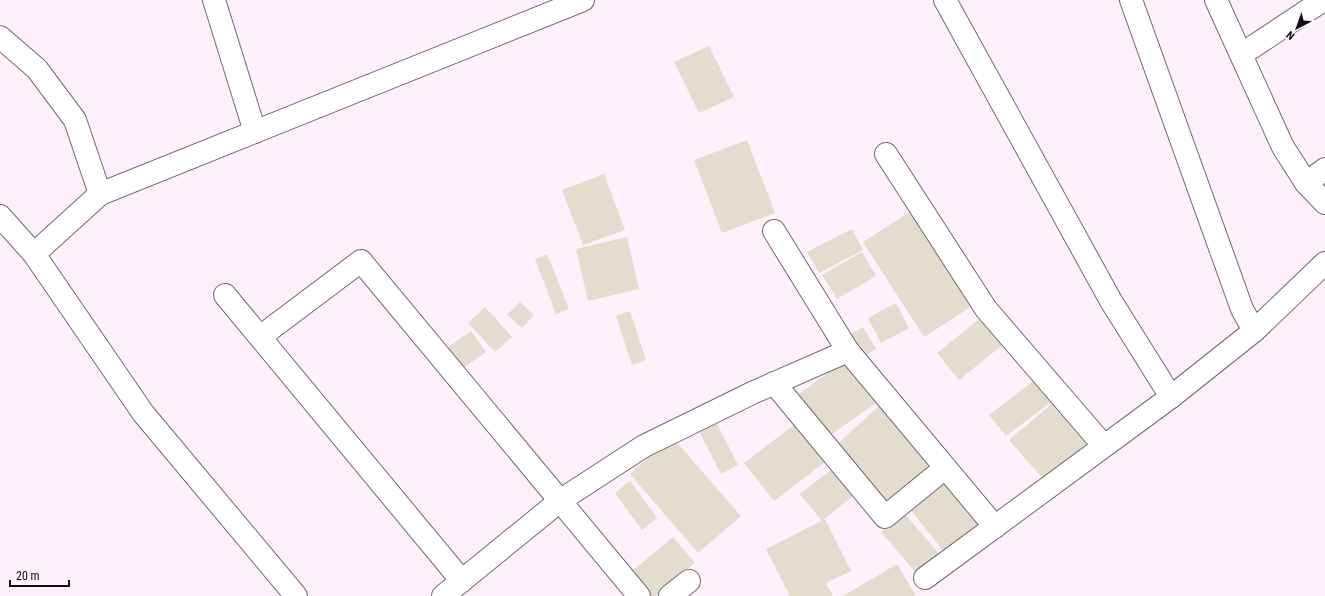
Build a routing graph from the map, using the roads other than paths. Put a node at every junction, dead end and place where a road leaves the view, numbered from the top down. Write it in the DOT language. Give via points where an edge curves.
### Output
graph roads {
  1 [pos="214,0"];
  2 [pos="583,0"];
  3 [pos="945,0"];
  4 [pos="1131,0"];
  5 [pos="1216,0"];
  6 [pos="1322,1"];
  7 [pos="0,37"];
  8 [pos="1242,54"];
  9 [pos="255,132"];
  10 [pos="886,154"];
  11 [pos="1325,169"];
  12 [pos="1306,183"];
  13 [pos="100,194"];
  14 [pos="1325,203"];
  15 [pos="0,216"];
  16 [pos="774,230"];
  17 [pos="34,254"];
  18 [pos="1325,263"];
  19 [pos="225,295"];
  20 [pos="1254,331"];
  21 [pos="260,337"];
  22 [pos="848,351"];
  23 [pos="774,384"];
  24 [pos="1171,397"];
  25 [pos="1104,446"];
  26 [pos="946,468"];
  27 [pos="561,500"];
  28 [pos="995,527"];
  29 [pos="926,578"];
  30 [pos="462,581"];
  31 [pos="689,581"];
  32 [pos="296,596"];
  33 [pos="443,596"];
  34 [pos="639,596"];
  35 [pos="670,596"];
  1 -- 9 [label="street"];
  2 -- 9 [label="street"];
  3 -- 24 [label="street" via="1111,301"];
  4 -- 20 [label="street" via="1242,309"];
  5 -- 8 [label="street"];
  6 -- 8 [label="street"];
  7 -- 13 [label="street" via="37,69 75,120"];
  8 -- 12 [label="street" via="1283,147"];
  9 -- 13 [label="street"];
  10 -- 25 [label="street" via="986,309"];
  11 -- 12 [label="street"];
  12 -- 14 [label="street"];
  13 -- 17 [label="street"];
  15 -- 17 [label="street"];
  16 -- 22 [label="street"];
  17 -- 32 [label="street" via="143,413"];
  18 -- 20 [label="street"];
  19 -- 21 [label="street"];
  20 -- 24 [label="street"];
  21 -- 27 [label="street" via="361,261"];
  21 -- 30 [label="street"];
  22 -- 23 [label="street"];
  22 -- 26 [label="street"];
  23 -- 26 [label="street" via="886,517"];
  23 -- 27 [label="street" via="644,446"];
  24 -- 25 [label="street"];
  25 -- 28 [label="street"];
  26 -- 28 [label="street"];
  27 -- 30 [label="street"];
  27 -- 34 [label="street"];
  28 -- 29 [label="street"];
  30 -- 33 [label="street"];
  31 -- 35 [label="street"];
}
